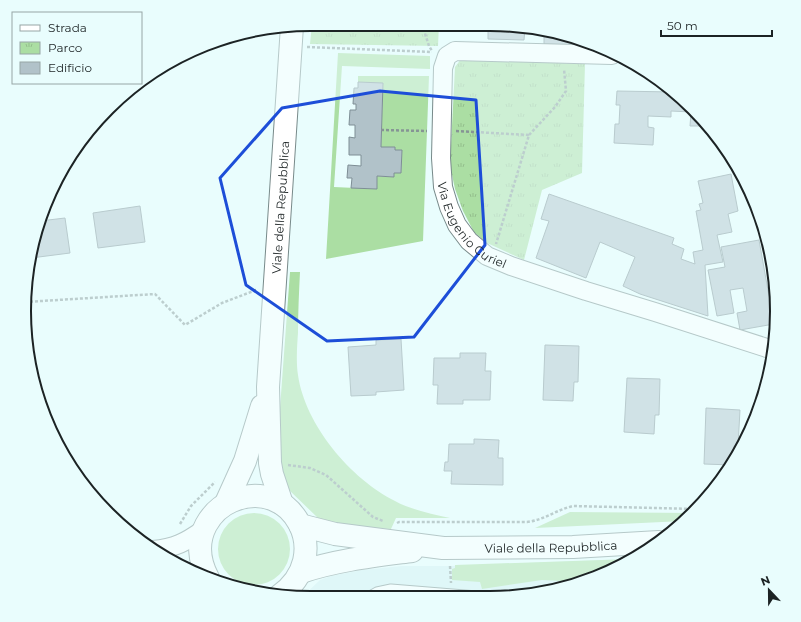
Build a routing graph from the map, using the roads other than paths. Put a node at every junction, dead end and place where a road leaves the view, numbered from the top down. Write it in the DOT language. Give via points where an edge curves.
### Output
graph roads {
  1 [pos="292,32"];
  2 [pos="599,53"];
  3 [pos="768,348"];
  4 [pos="268,388"];
  5 [pos="226,503"];
  6 [pos="282,504"];
  7 [pos="300,525"];
  8 [pos="203,530"];
  9 [pos="648,543"];
  10 [pos="165,550"];
  11 [pos="446,557"];
  12 [pos="204,570"];
  13 [pos="301,572"];
  14 [pos="288,590"];
  15 [pos="382,591"];
  16 [pos="416,591"];
  1 -- 4 [label="street, Viale della Repubblica"];
  2 -- 3 [label="street, Via Eugenio Curiel" via="455,51 447,56 442,73 441,158 443,187 457,225 469,241 487,256 505,264"];
  4 -- 5 [label="street, Viale della Repubblica" via="245,461"];
  4 -- 6 [label="street, Viale della Repubblica" via="270,463"];
  5 -- 6 [label="street" via="254,496"];
  5 -- 8 [label="street" via="209,519"];
  6 -- 7 [label="street"];
  7 -- 11 [label="street, Viale della Repubblica"];
  7 -- 13 [label="street" via="305,536 306,548"];
  8 -- 10 [label="street" via="181,544"];
  8 -- 12 [label="street" via="200,557"];
  9 -- 11 [label="street, Viale della Repubblica"];
  11 -- 13 [label="street, Viale della Repubblica" via="342,560"];
  13 -- 14 [label="street"];
  15 -- 16 [label="lane"];
}
